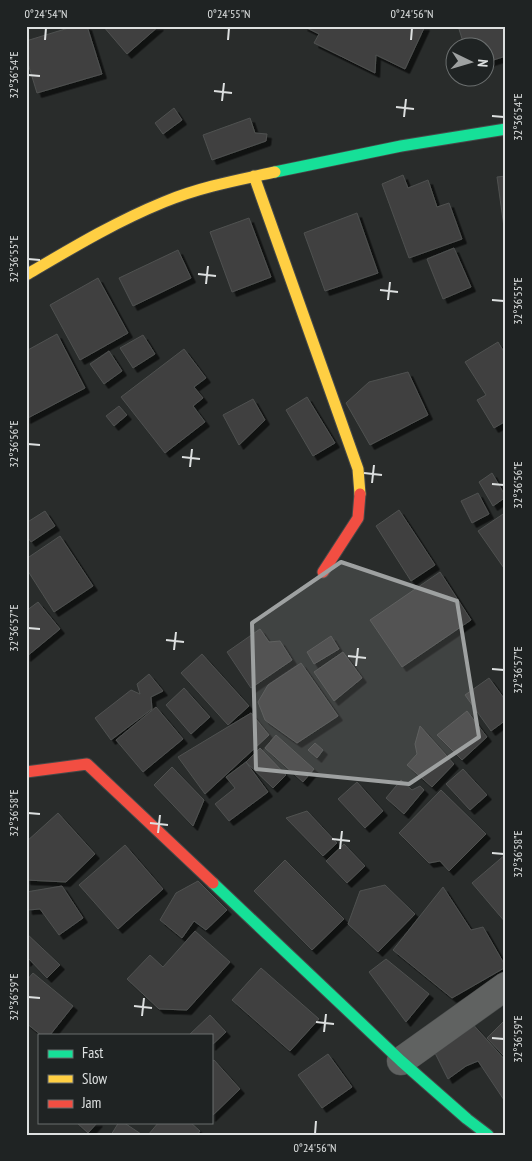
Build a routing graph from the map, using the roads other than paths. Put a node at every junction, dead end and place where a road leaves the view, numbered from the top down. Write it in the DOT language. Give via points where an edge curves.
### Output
graph roads {
  1 [pos="506,129"];
  2 [pos="254,176"];
  3 [pos="26,275"];
  4 [pos="323,572"];
  5 [pos="26,772"];
  6 [pos="506,986"];
  7 [pos="401,1061"];
  8 [pos="488,1135"];
  1 -- 2 [label="street" via="401,146"];
  2 -- 3 [label="street" via="166,200 108,227"];
  2 -- 4 [label="street" via="358,469 358,518"];
  5 -- 7 [label="street" via="87,764"];
  6 -- 7 [label="street"];
  7 -- 8 [label="street"];
}
